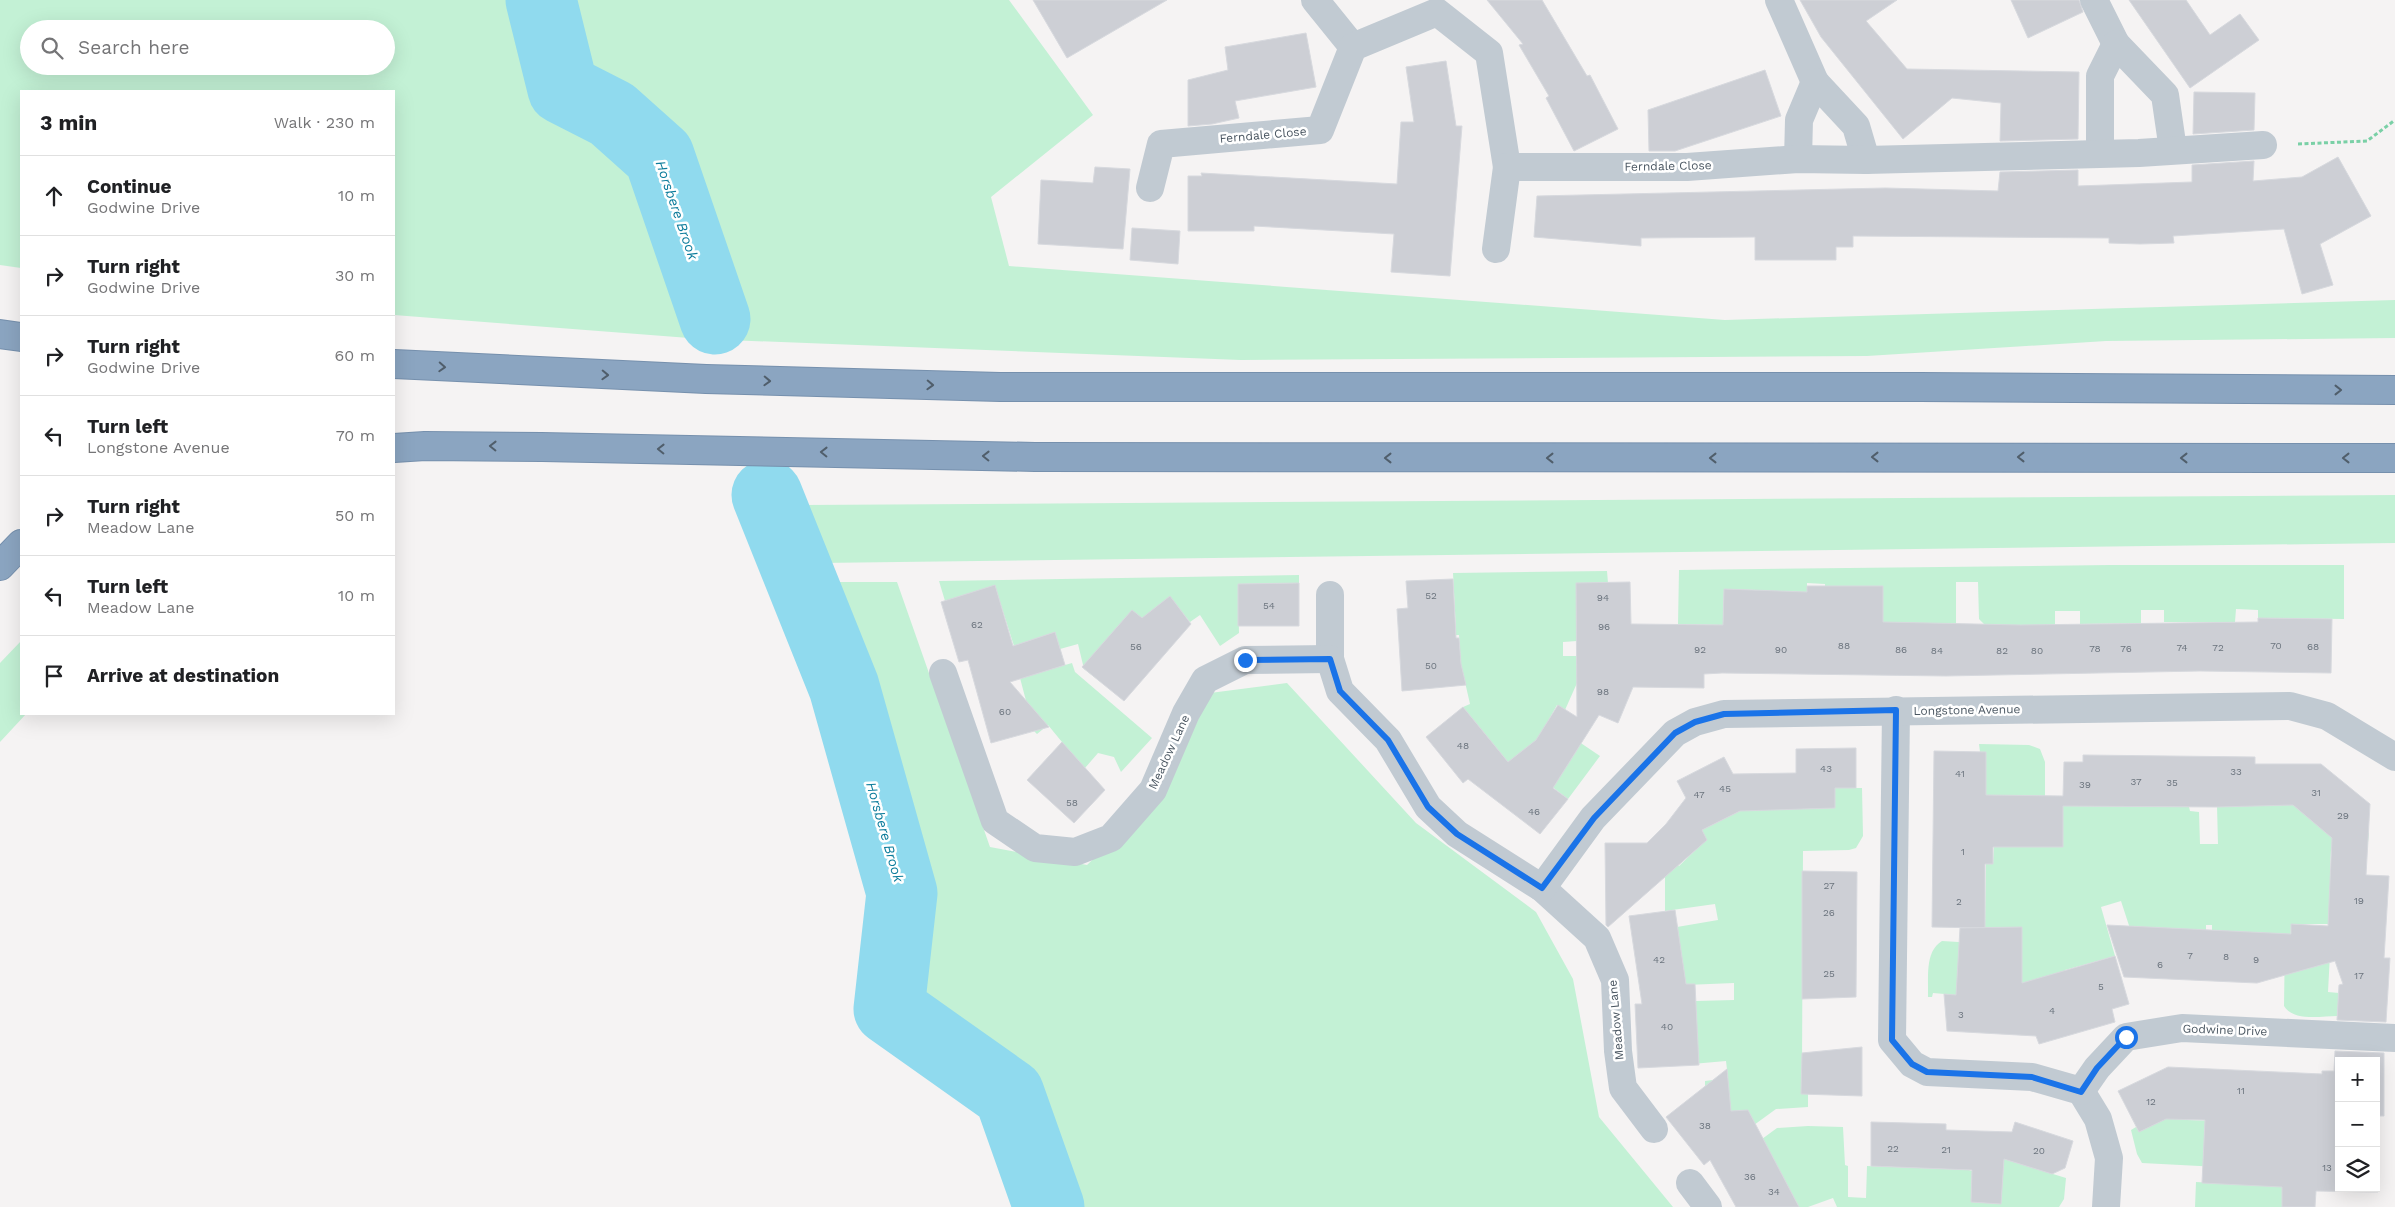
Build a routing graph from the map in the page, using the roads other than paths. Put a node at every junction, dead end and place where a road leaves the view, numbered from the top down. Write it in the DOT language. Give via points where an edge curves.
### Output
graph roads {
  1 [pos="1315,0"];
  2 [pos="1779,0"];
  3 [pos="2094,0"];
  4 [pos="2116,44"];
  5 [pos="1353,47"];
  6 [pos="1815,82"];
  7 [pos="2263,145"];
  8 [pos="2173,150"];
  9 [pos="2100,152"];
  10 [pos="1798,158"];
  11 [pos="1866,160"];
  12 [pos="1507,167"];
  13 [pos="1150,188"];
  14 [pos="1496,249"];
  15 [pos="0,334"];
  16 [pos="20,337"];
  17 [pos="395,364"];
  18 [pos="2395,390"];
  19 [pos="395,448"];
  20 [pos="2395,458"];
  21 [pos="20,545"];
  22 [pos="0,566"];
  23 [pos="1330,595"];
  24 [pos="1330,659"];
  25 [pos="942,673"];
  26 [pos="1896,710"];
  27 [pos="2395,757"];
  28 [pos="1542,888"];
  29 [pos="2395,1038"];
  30 [pos="2081,1092"];
  31 [pos="1654,1130"];
  32 [pos="1690,1183"];
  33 [pos="1708,1207"];
  34 [pos="2106,1207"];
  1 -- 5 [label="street"];
  2 -- 6 [label="street"];
  3 -- 4 [label="street"];
  4 -- 8 [label="street" via="2165,95"];
  4 -- 9 [label="street" via="2100,76"];
  5 -- 12 [label="street" via="1437,12 1489,53"];
  5 -- 13 [label="street, Ferndale Close" via="1320,130 1161,144"];
  6 -- 10 [label="street" via="1799,120"];
  6 -- 11 [label="street" via="1856,126"];
  7 -- 8 [label="street, Ferndale Close"];
  8 -- 9 [label="street, Ferndale Close"];
  9 -- 11 [label="street, Ferndale Close"];
  10 -- 11 [label="street, Ferndale Close"];
  10 -- 12 [label="street, Ferndale Close" via="1687,167"];
  12 -- 14 [label="street"];
  15 -- 16 [label="highway"];
  17 -- 18 [label="highway, one-way" via="706,379 1000,387"];
  20 -- 19 [label="highway, one-way" via="1035,457 542,447"];
  21 -- 22 [label="highway"];
  23 -- 24 [label="street, Meadow Lane"];
  24 -- 25 [label="street, Meadow Lane" via="1245,660 1205,680 1186,713 1153,790 1111,838 1075,852 1035,848 994,821"];
  24 -- 28 [label="street, Meadow Lane" via="1340,691 1388,740 1428,807 1457,834"];
  26 -- 27 [label="street, Longstone Avenue" via="2290,706 2328,716"];
  26 -- 28 [label="street, Longstone Avenue" via="1724,714 1695,722 1675,733 1594,818"];
  26 -- 30 [label="street" via="1892,1040 1912,1064 1927,1072 2032,1077"];
  28 -- 31 [label="street, Meadow Lane" via="1597,938 1615,980 1623,1088"];
  29 -- 30 [label="street, Godwine Drive" via="2182,1028 2126,1037 2097,1068"];
  30 -- 34 [label="street" via="2098,1119 2109,1158"];
  32 -- 33 [label="street"];
}
